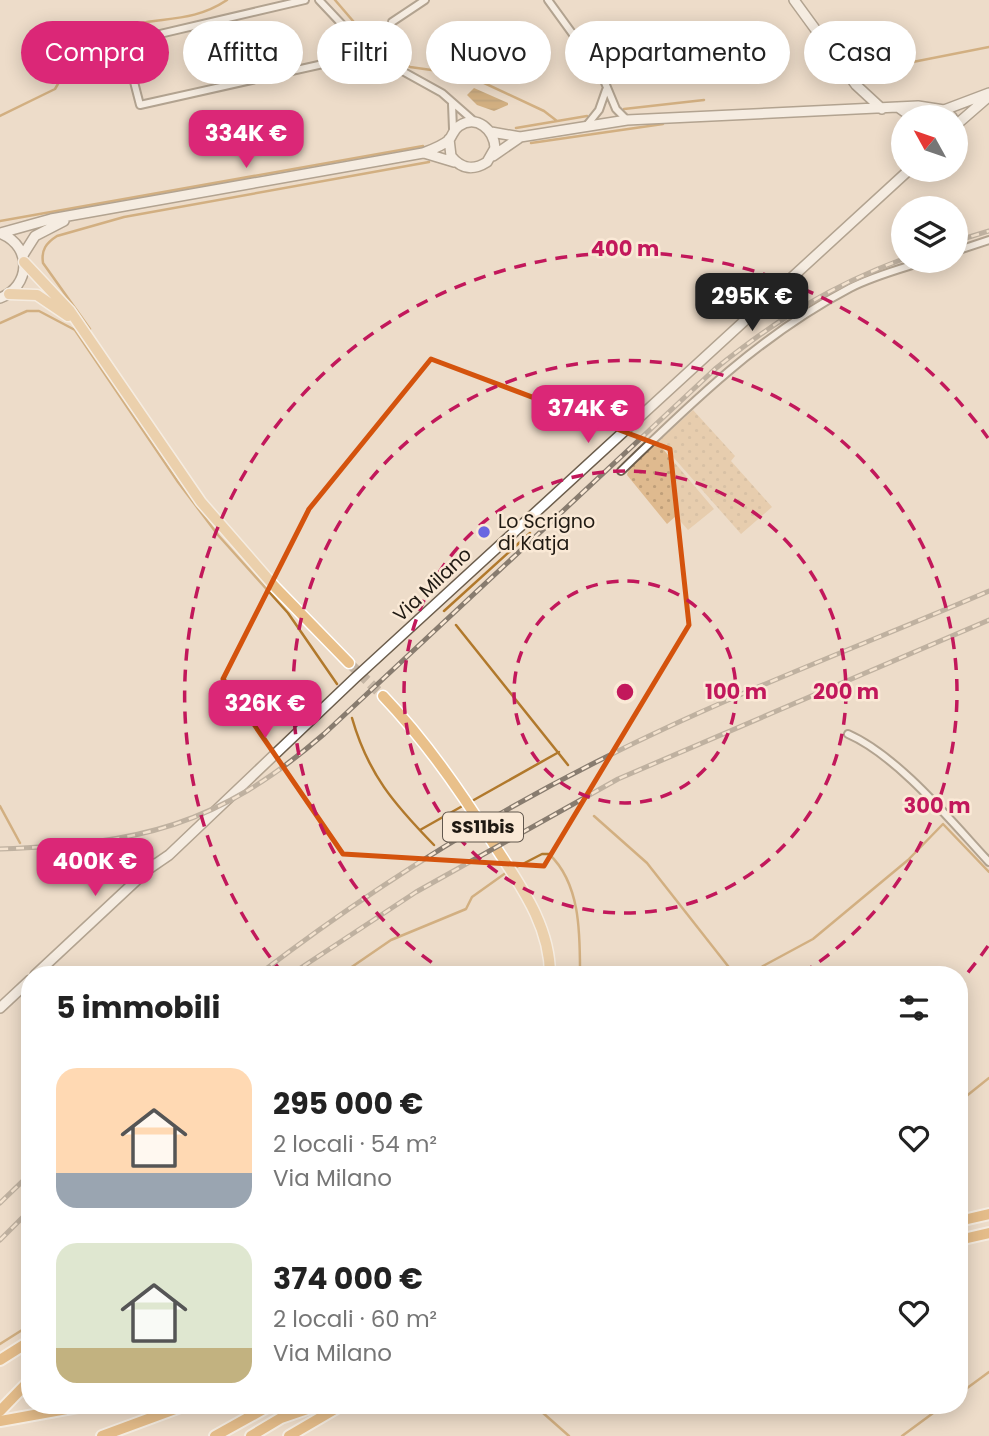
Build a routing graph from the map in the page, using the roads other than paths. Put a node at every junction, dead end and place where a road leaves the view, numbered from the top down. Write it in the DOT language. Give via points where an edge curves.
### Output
graph roads {
  1 [pos="305,0"];
  2 [pos="318,0"];
  3 [pos="425,0"];
  4 [pos="548,0"];
  5 [pos="794,0"];
  6 [pos="337,21"];
  7 [pos="394,21"];
  8 [pos="317,65"];
  9 [pos="412,77"];
  10 [pos="606,85"];
  11 [pos="989,95"];
  12 [pos="452,104"];
  13 [pos="955,105"];
  14 [pos="891,108"];
  15 [pos="882,109"];
  16 [pos="968,114"];
  17 [pos="627,120"];
  18 [pos="477,122"];
  19 [pos="587,125"];
  20 [pos="491,132"];
  21 [pos="451,135"];
  22 [pos="520,137"];
  23 [pos="423,153"];
  24 [pos="492,156"];
  25 [pos="456,163"];
  26 [pos="896,182"];
  27 [pos="75,215"];
  28 [pos="1,233"];
  29 [pos="989,240"];
  30 [pos="968,247"];
  31 [pos="24,258"];
  32 [pos="891,273"];
  33 [pos="4,296"];
  34 [pos="80,328"];
  35 [pos="621,471"];
  36 [pos="349,663"];
  37 [pos="383,696"];
  38 [pos="848,734"];
  39 [pos="989,862"];
  40 [pos="45,966"];
  41 [pos="549,966"];
  42 [pos="21,988"];
  43 [pos="0,1007"];
  44 [pos="989,1214"];
  45 [pos="968,1219"];
  46 [pos="989,1233"];
  47 [pos="968,1238"];
  48 [pos="21,1347"];
  49 [pos="0,1360"];
  50 [pos="21,1391"];
  51 [pos="2,1409"];
  52 [pos="39,1414"];
  53 [pos="162,1414"];
  54 [pos="255,1414"];
  55 [pos="295,1414"];
  56 [pos="327,1414"];
  57 [pos="0,1421"];
  58 [pos="102,1436"];
  59 [pos="215,1436"];
  60 [pos="251,1436"];
  61 [pos="289,1436"];
  1 -- 8 [label="street" via="130,41 126,51 139,105"];
  2 -- 6 [label="street"];
  3 -- 7 [label="street"];
  4 -- 10 [label="street"];
  5 -- 15 [label="main road" via="862,92"];
  9 -- 12 [label="street" via="442,93"];
  10 -- 17 [label="street" via="616,109"];
  10 -- 19 [label="street" via="606,97"];
  11 -- 13 [label="main road"];
  11 -- 16 [label="main road"];
  12 -- 18 [label="street"];
  12 -- 21 [label="street"];
  14 -- 15 [label="main road"];
  15 -- 17 [label="main road"];
  17 -- 19 [label="main road"];
  18 -- 20 [label="main road"];
  18 -- 21 [label="main road" via="460,125"];
  19 -- 22 [label="main road"];
  20 -- 22 [label="main road"];
  20 -- 24 [label="main road"];
  21 -- 23 [label="main road"];
  21 -- 25 [label="main road" via="451,156"];
  22 -- 24 [label="main road"];
  23 -- 25 [label="main road"];
  23 -- 27 [label="main road"];
  24 -- 25 [label="main road" via="472,168"];
  26 -- 40 [label="main road, Via Milano" via="198,820"];
  27 -- 28 [label="main road"];
  27 -- 31 [label="main road" via="35,236"];
  28 -- 31 [label="main road" via="13,240"];
  29 -- 30 [label="street"];
  31 -- 33 [label="main road" via="20,282"];
  31 -- 34 [label="main road"];
  32 -- 35 [label="street" via="852,287 793,321 743,358"];
  33 -- 34 [label="main road" via="37,295"];
  34 -- 36 [label="main road" via="201,502"];
  37 -- 41 [label="main road, SS11bis" via="438,757 517,881 545,937"];
  38 -- 39 [label="street" via="869,743"];
  42 -- 43 [label="main road"];
  44 -- 45 [label="highway"];
  46 -- 47 [label="highway"];
  48 -- 49 [label="highway"];
  50 -- 51 [label="highway"];
  52 -- 57 [label="highway"];
  53 -- 58 [label="highway"];
  54 -- 59 [label="highway"];
  55 -- 60 [label="highway"];
  56 -- 61 [label="highway"];
}
